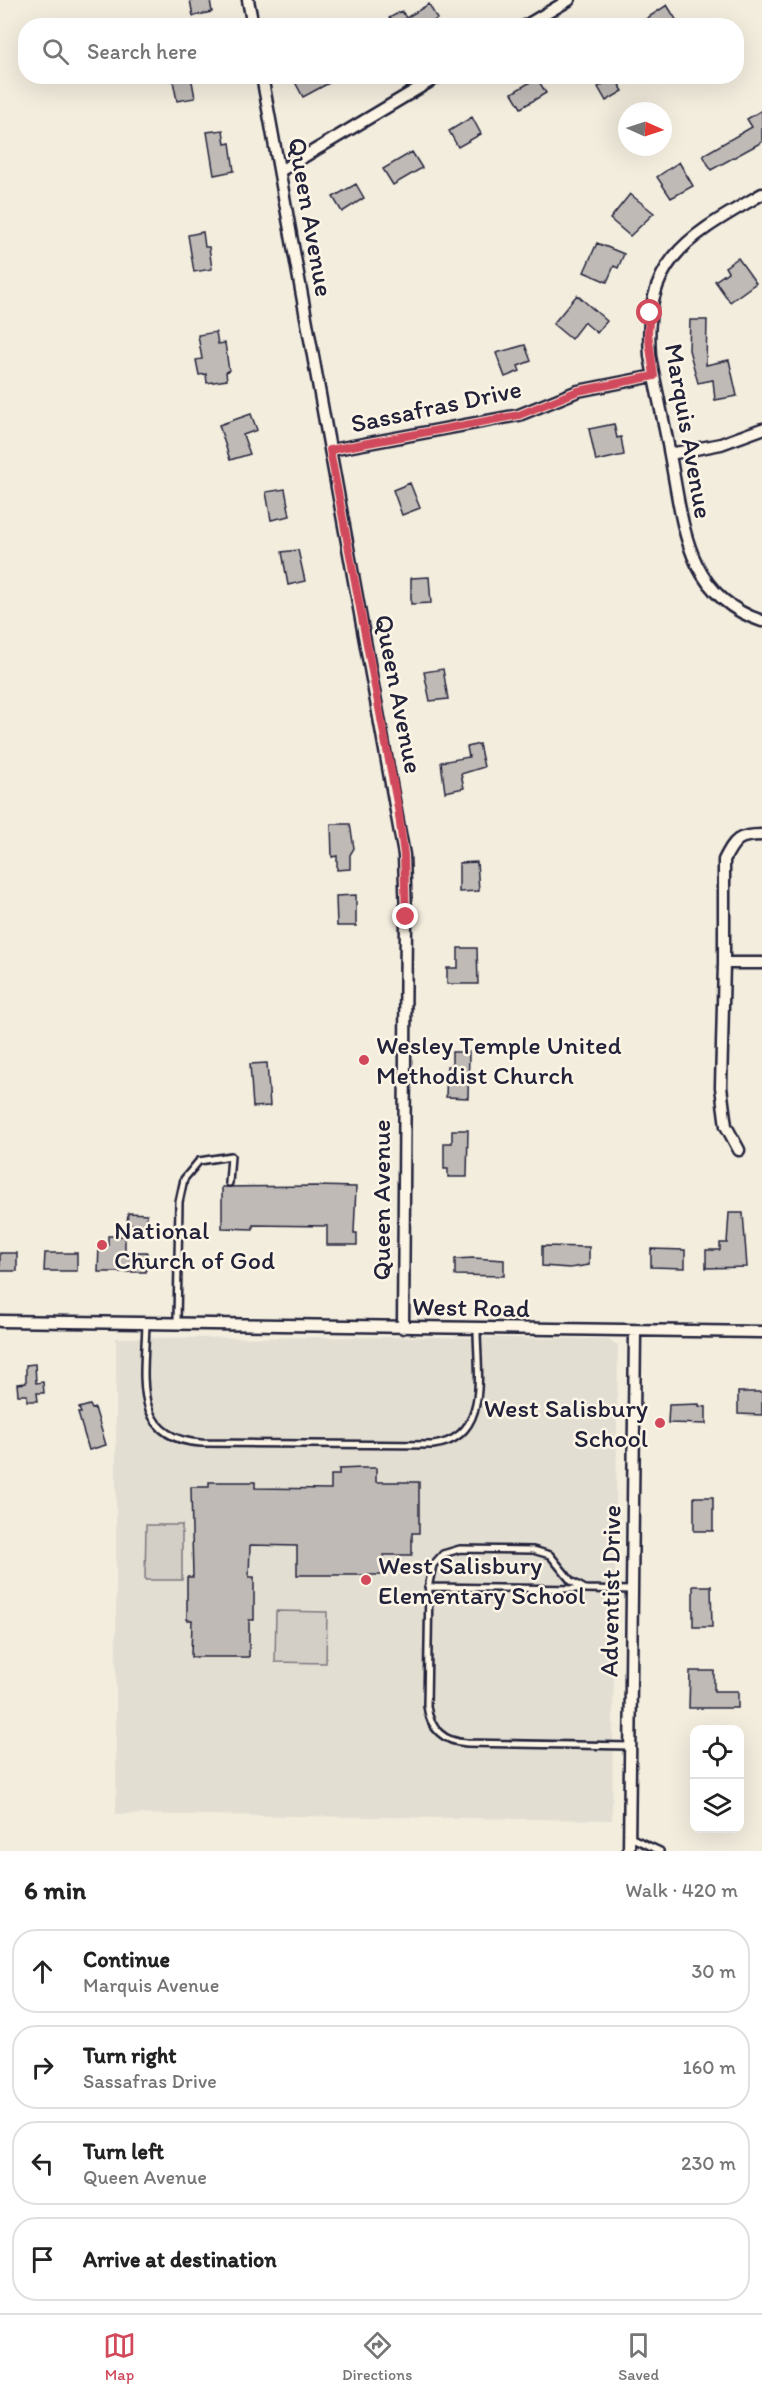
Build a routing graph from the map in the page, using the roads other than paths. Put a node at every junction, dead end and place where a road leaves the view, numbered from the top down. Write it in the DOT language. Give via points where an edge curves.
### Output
graph roads {
  1 [pos="248,0"];
  2 [pos="568,0"];
  3 [pos="251,18"];
  4 [pos="538,18"];
  5 [pos="264,84"];
  6 [pos="426,84"];
  7 [pos="280,171"];
  8 [pos="762,194"];
  9 [pos="654,376"];
  10 [pos="762,429"];
  11 [pos="330,450"];
  12 [pos="670,454"];
  13 [pos="762,621"];
  14 [pos="762,835"];
  15 [pos="724,963"];
  16 [pos="762,963"];
  17 [pos="739,1150"];
  18 [pos="229,1183"];
  19 [pos="0,1321"];
  20 [pos="146,1323"];
  21 [pos="177,1323"];
  22 [pos="403,1329"];
  23 [pos="477,1330"];
  24 [pos="635,1332"];
  25 [pos="762,1332"];
  26 [pos="429,1587"];
  27 [pos="585,1589"];
  28 [pos="632,1590"];
  29 [pos="630,1746"];
  30 [pos="630,1837"];
  31 [pos="629,1851"];
  32 [pos="660,1851"];
  1 -- 3 [label="street"];
  2 -- 4 [label="street"];
  5 -- 7 [label="street, Queen Avenue"];
  6 -- 7 [label="street"];
  7 -- 11 [label="street, Queen Avenue"];
  8 -- 9 [label="street, Marquis Avenue" via="699,231 667,266 650,313 648,333"];
  9 -- 11 [label="street, Sassafras Drive" via="578,391 519,415"];
  9 -- 12 [label="street, Marquis Avenue"];
  10 -- 12 [label="street" via="721,444"];
  11 -- 22 [label="street, Queen Avenue" via="404,855"];
  12 -- 13 [label="street, Marquis Avenue" via="683,529 696,565 725,600"];
  14 -- 15 [label="street" via="743,835 732,844 724,860"];
  15 -- 16 [label="street"];
  15 -- 17 [label="street" via="721,1088 726,1126"];
  18 -- 21 [label="lane" via="231,1156 199,1161 184,1179 179,1202"];
  19 -- 20 [label="street, West Road"];
  20 -- 21 [label="street, West Road"];
  20 -- 23 [label="lane" via="145,1396 151,1417 171,1435 201,1443 448,1442 464,1432 477,1409"];
  21 -- 22 [label="street, West Road"];
  22 -- 23 [label="street, West Road"];
  23 -- 24 [label="street, West Road"];
  24 -- 25 [label="street, West Road"];
  24 -- 28 [label="street, Adventist Drive"];
  26 -- 27 [label="lane"];
  26 -- 27 [label="lane" via="433,1565 451,1550 526,1550 550,1555 571,1581"];
  26 -- 29 [label="lane" via="427,1706 431,1723 442,1736 467,1743"];
  27 -- 28 [label="lane"];
  28 -- 29 [label="street, Adventist Drive"];
  29 -- 30 [label="street, Adventist Drive"];
  30 -- 31 [label="street, Adventist Drive"];
  30 -- 32 [label="lane"];
}
